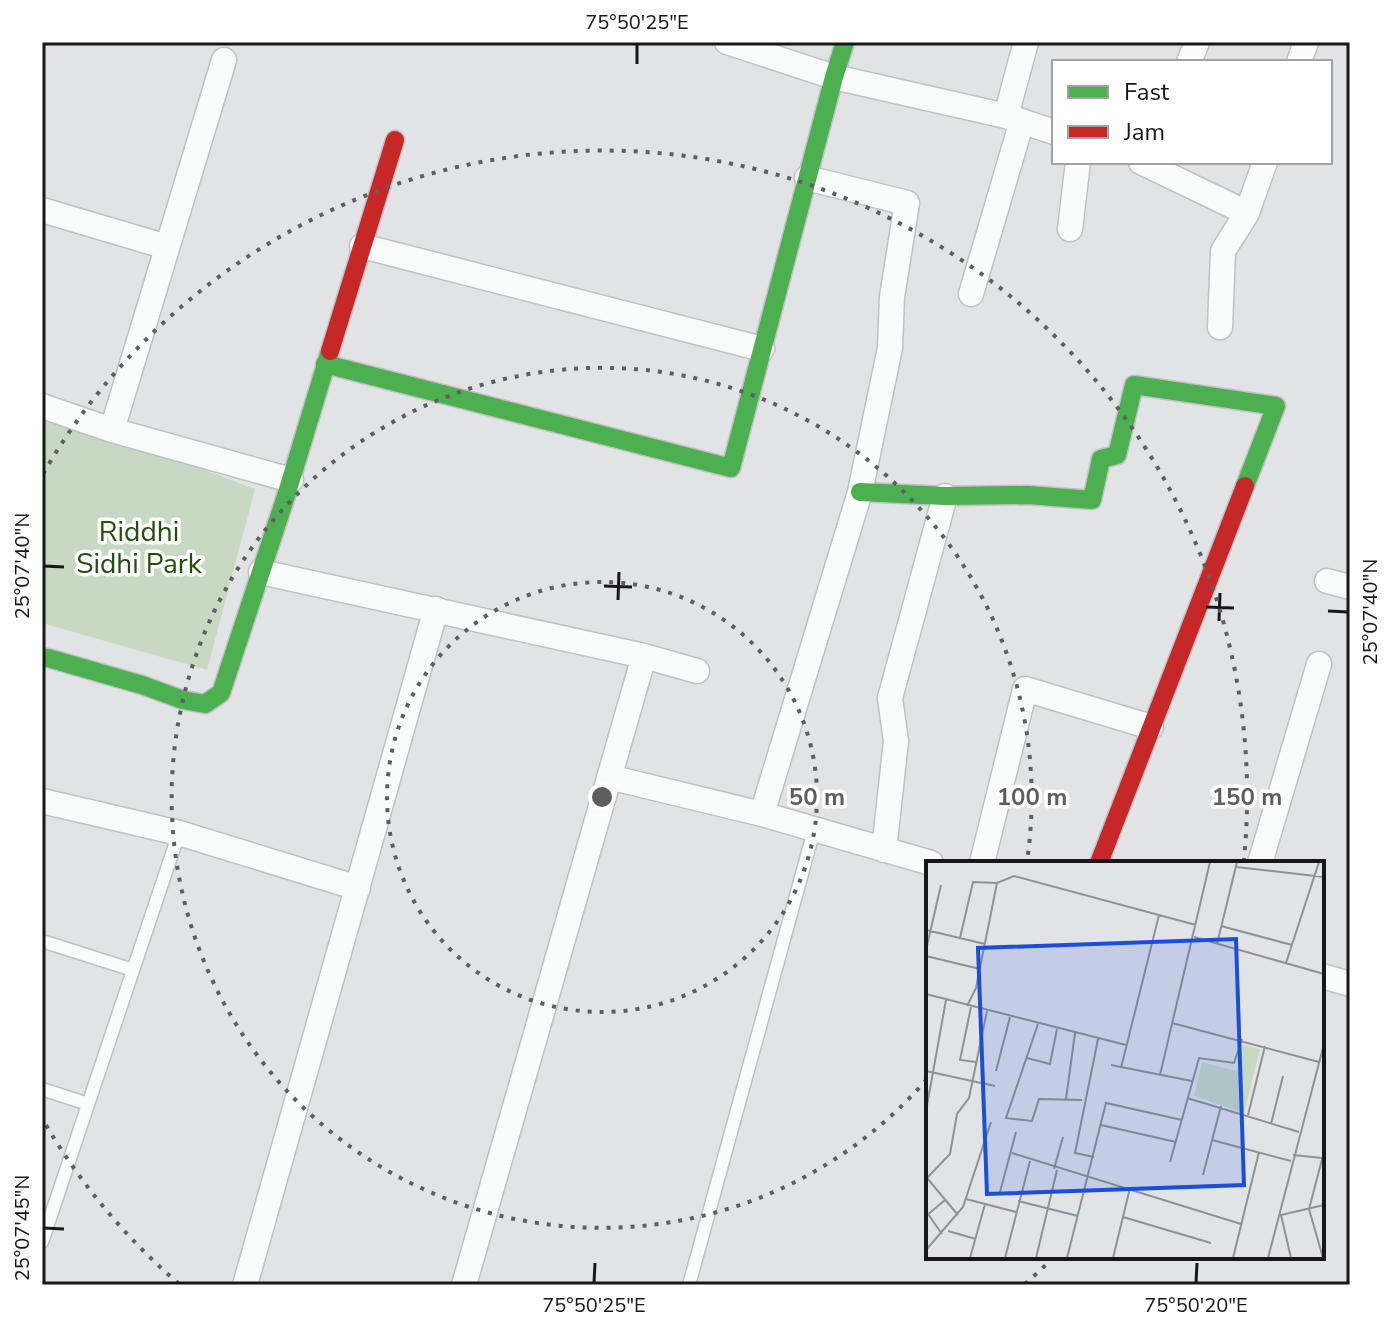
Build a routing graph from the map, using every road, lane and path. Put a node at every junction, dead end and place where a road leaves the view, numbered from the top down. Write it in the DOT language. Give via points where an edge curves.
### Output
graph roads {
  1 [pos="727,42"];
  2 [pos="845,42"];
  3 [pos="1026,42"];
  4 [pos="224,60"];
  5 [pos="834,77"];
  6 [pos="1014,118"];
  7 [pos="1052,131"];
  8 [pos="395,140"];
  9 [pos="1078,164"];
  10 [pos="1149,164"];
  11 [pos="1264,164"];
  12 [pos="807,178"];
  13 [pos="42,210"];
  14 [pos="1247,213"];
  15 [pos="1070,229"];
  16 [pos="362,246"];
  17 [pos="167,247"];
  18 [pos="971,294"];
  19 [pos="1220,327"];
  20 [pos="762,349"];
  21 [pos="325,364"];
  22 [pos="42,406"];
  23 [pos="112,430"];
  24 [pos="291,480"];
  25 [pos="860,492"];
  26 [pos="945,496"];
  27 [pos="261,572"];
  28 [pos="436,609"];
  29 [pos="644,656"];
  30 [pos="42,658"];
  31 [pos="1319,664"];
  32 [pos="697,671"];
  33 [pos="1151,727"];
  34 [pos="609,777"];
  35 [pos="42,801"];
  36 [pos="762,814"];
  37 [pos="814,830"];
  38 [pos="179,833"];
  39 [pos="884,850"];
  40 [pos="982,861"];
  41 [pos="1100,861"];
  42 [pos="1261,861"];
  43 [pos="926,862"];
  44 [pos="358,888"];
  45 [pos="42,941"];
  46 [pos="133,970"];
  47 [pos="1324,977"];
  48 [pos="1350,984"];
  49 [pos="42,1089"];
  50 [pos="88,1104"];
  51 [pos="42,1242"];
  52 [pos="245,1285"];
  53 [pos="464,1285"];
  54 [pos="689,1285"];
  1 -- 5 [label="street"];
  2 -- 5 [label="street"];
  3 -- 6 [label="street"];
  4 -- 17 [label="street"];
  5 -- 6 [label="street"];
  5 -- 12 [label="street"];
  6 -- 7 [label="street"];
  6 -- 18 [label="street"];
  8 -- 16 [label="street"];
  9 -- 15 [label="street"];
  10 -- 14 [label="street"];
  11 -- 14 [label="street"];
  12 -- 20 [label="street"];
  12 -- 25 [label="street" via="907,203 890,348"];
  13 -- 17 [label="street"];
  14 -- 19 [label="street" via="1223,251"];
  16 -- 20 [label="street"];
  16 -- 21 [label="street"];
  17 -- 23 [label="street"];
  20 -- 21 [label="street" via="731,468"];
  21 -- 24 [label="street"];
  22 -- 23 [label="street"];
  23 -- 24 [label="street"];
  24 -- 27 [label="street"];
  25 -- 26 [label="street"];
  25 -- 36 [label="street"];
  26 -- 33 [label="street" via="1092,500 1101,459 1117,455 1134,385 1276,406"];
  26 -- 39 [label="street" via="890,698 896,741"];
  27 -- 28 [label="street"];
  27 -- 30 [label="street" via="221,693 205,704"];
  28 -- 29 [label="street"];
  28 -- 44 [label="street"];
  29 -- 32 [label="street"];
  29 -- 34 [label="street"];
  31 -- 42 [label="street"];
  33 -- 40 [label="street" via="1025,689"];
  33 -- 41 [label="street"];
  34 -- 36 [label="street"];
  34 -- 53 [label="street"];
  35 -- 38 [label="street"];
  36 -- 37 [label="street"];
  37 -- 39 [label="street"];
  37 -- 54 [label="lane"];
  38 -- 44 [label="street"];
  38 -- 46 [label="lane"];
  39 -- 43 [label="street"];
  44 -- 52 [label="street"];
  45 -- 46 [label="lane"];
  46 -- 50 [label="lane"];
  47 -- 48 [label="street"];
  49 -- 50 [label="lane"];
  50 -- 51 [label="lane"];
}
